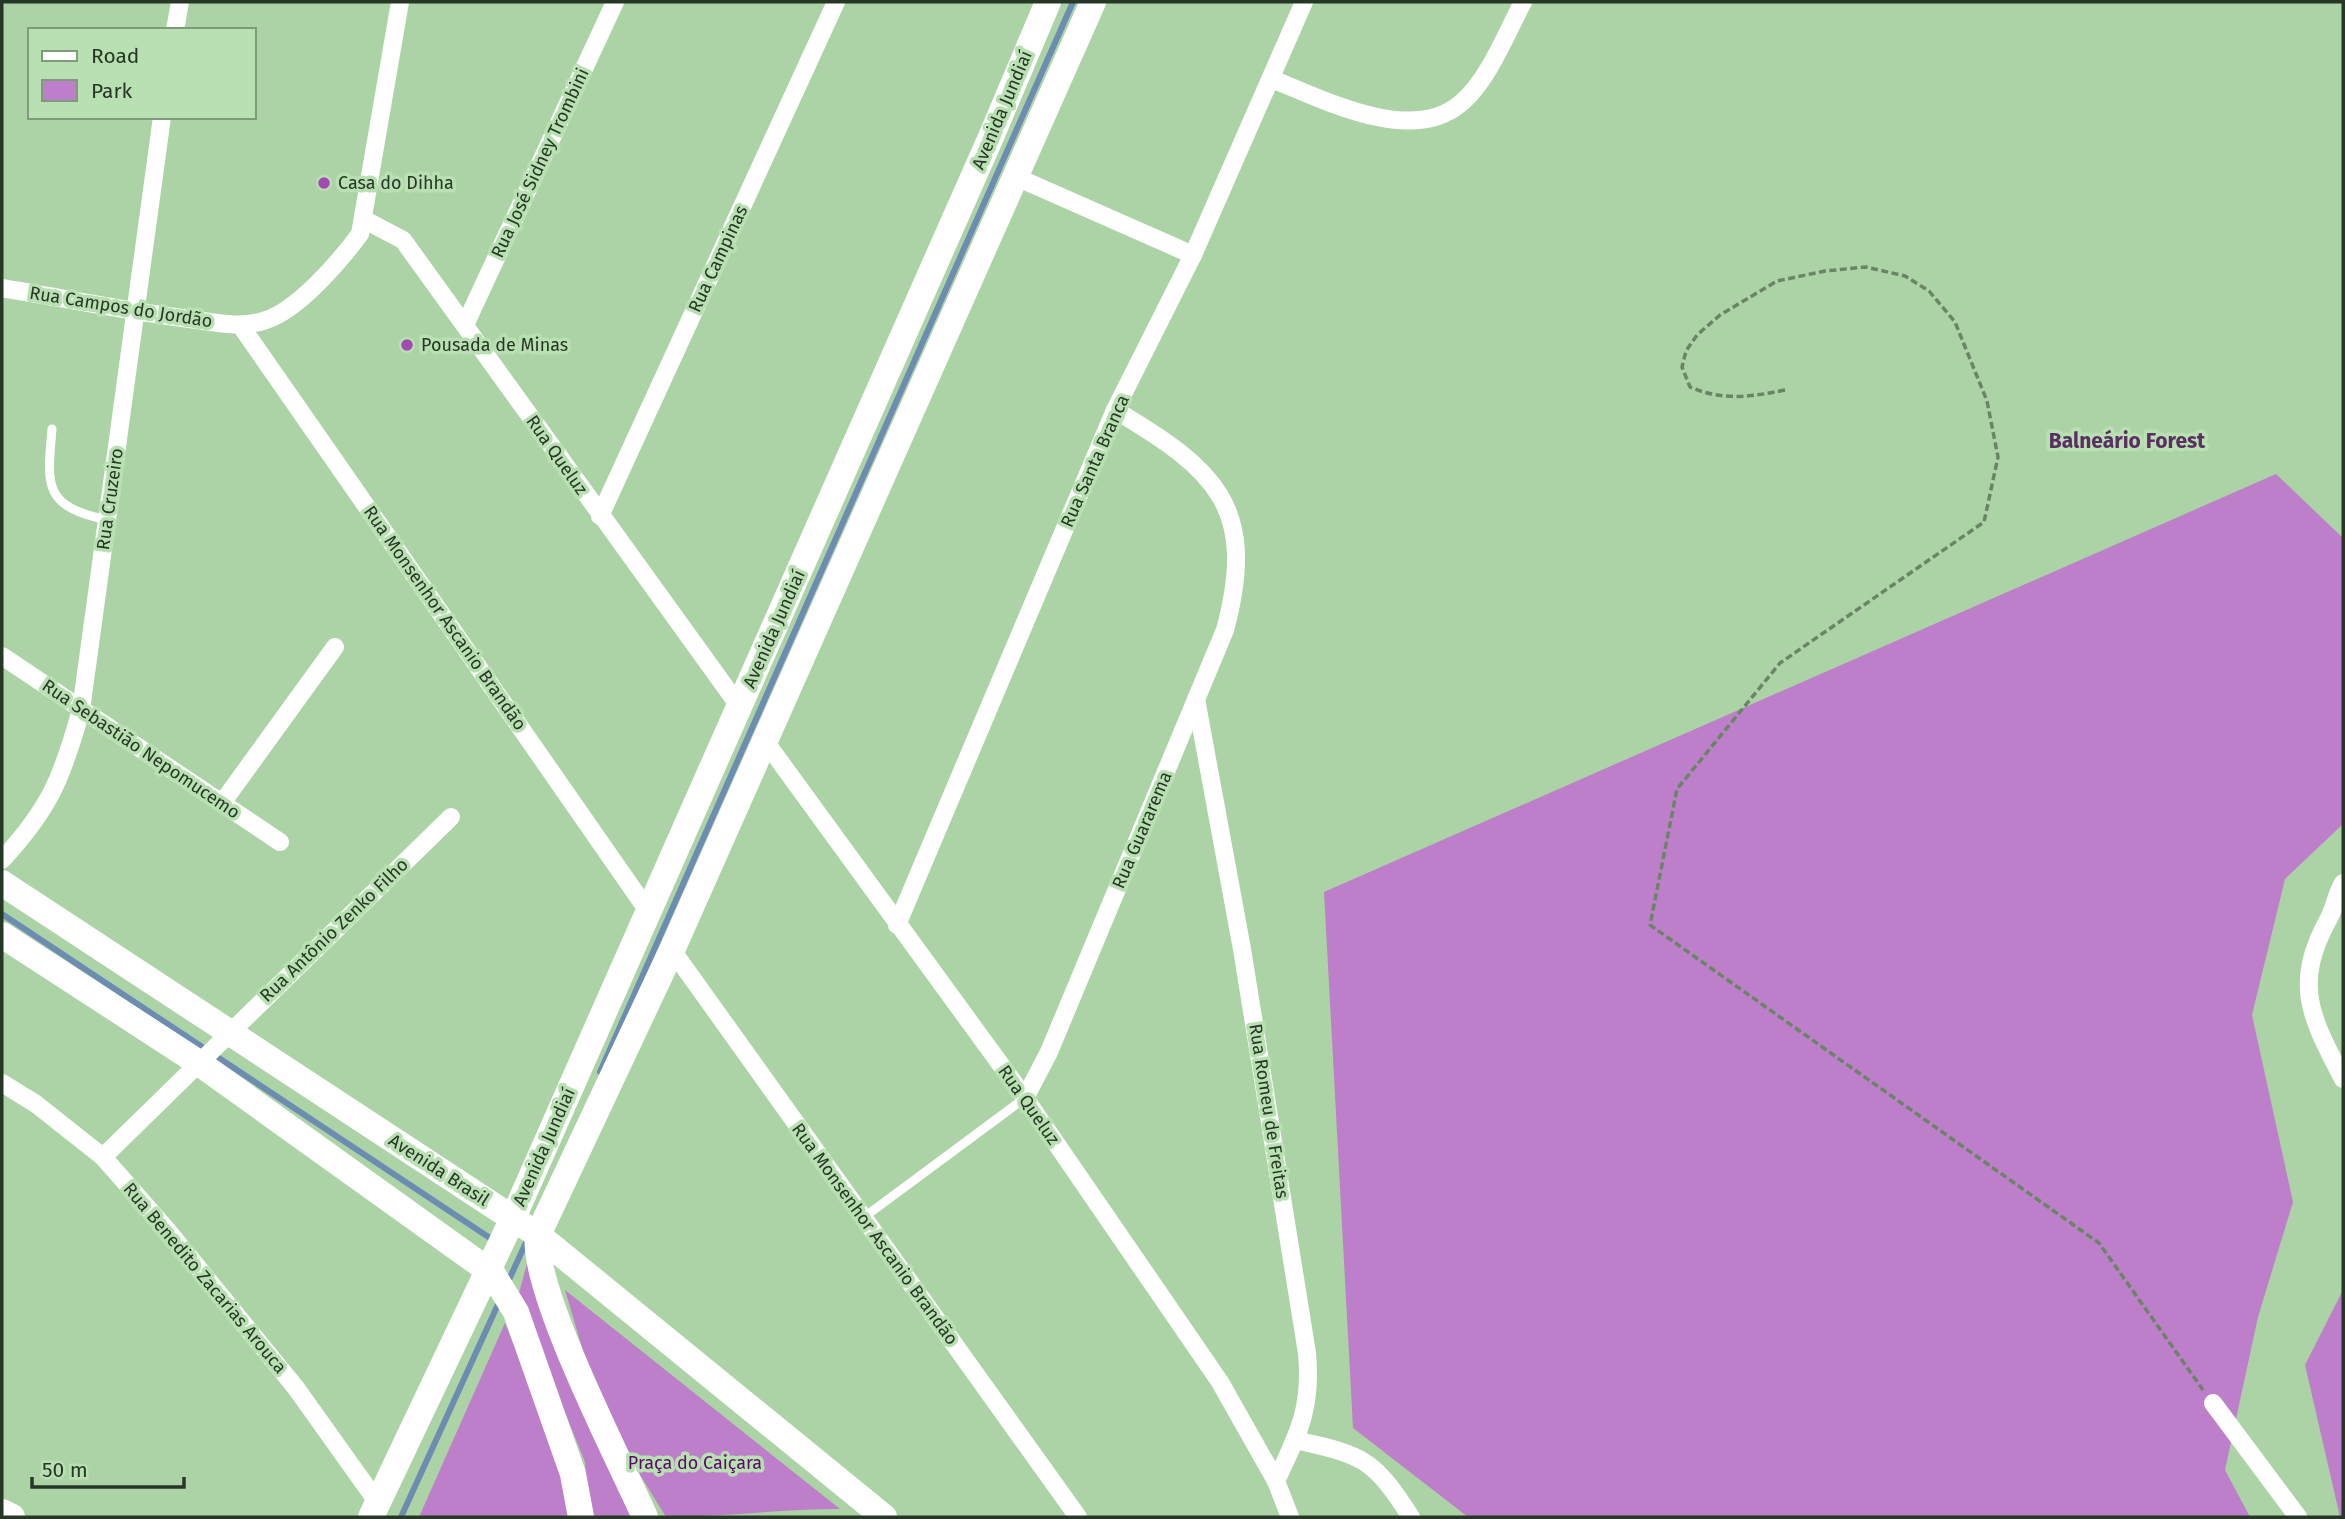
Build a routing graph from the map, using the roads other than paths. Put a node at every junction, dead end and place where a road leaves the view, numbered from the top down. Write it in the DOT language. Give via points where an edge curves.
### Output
graph roads {
  1 [pos="180,2"];
  2 [pos="400,2"];
  3 [pos="615,2"];
  4 [pos="836,2"];
  5 [pos="1048,2"];
  6 [pos="1093,2"];
  7 [pos="1304,2"];
  8 [pos="1523,2"];
  9 [pos="175,28"];
  10 [pos="1272,79"];
  11 [pos="162,119"];
  12 [pos="1016,177"];
  13 [pos="363,219"];
  14 [pos="1193,255"];
  15 [pos="2,288"];
  16 [pos="135,312"];
  17 [pos="465,325"];
  18 [pos="241,326"];
  19 [pos="1115,410"];
  20 [pos="52,429"];
  21 [pos="600,516"];
  22 [pos="107,520"];
  23 [pos="335,647"];
  24 [pos="2,656"];
  25 [pos="1196,699"];
  26 [pos="739,706"];
  27 [pos="81,710"];
  28 [pos="765,741"];
  29 [pos="222,803"];
  30 [pos="451,817"];
  31 [pos="280,842"];
  32 [pos="2,860"];
  33 [pos="2,883"];
  34 [pos="2343,883"];
  35 [pos="648,911"];
  36 [pos="2337,916"];
  37 [pos="897,925"];
  38 [pos="2,935"];
  39 [pos="671,950"];
  40 [pos="213,1049"];
  41 [pos="2343,1079"];
  42 [pos="2,1083"];
  43 [pos="1025,1098"];
  44 [pos="103,1157"];
  45 [pos="863,1218"];
  46 [pos="522,1227"];
  47 [pos="495,1269"];
  48 [pos="2213,1403"];
  49 [pos="1295,1440"];
  50 [pos="1276,1481"];
  51 [pos="375,1510"];
  52 [pos="2,1512"];
  53 [pos="12,1517"];
  54 [pos="581,1517"];
  55 [pos="645,1517"];
  56 [pos="884,1517"];
  57 [pos="1078,1517"];
  58 [pos="1290,1517"];
  59 [pos="1411,1517"];
  60 [pos="2298,1517"];
  1 -- 9 [label="street"];
  2 -- 13 [label="street"];
  3 -- 17 [label="street, Rua José Sidney Trombini"];
  4 -- 21 [label="street, Rua Campinas"];
  5 -- 26 [label="main road, Avenida Jundiaí"];
  6 -- 12 [label="main road, Avenida Jundiaí"];
  7 -- 10 [label="street, Rua Santa Branca"];
  8 -- 10 [label="street" via="1489,66 1461,104 1423,121 1366,116"];
  10 -- 14 [label="street, Rua Santa Branca"];
  11 -- 16 [label="street, Rua Cruzeiro"];
  12 -- 14 [label="street"];
  12 -- 28 [label="main road, Avenida Jundiaí"];
  13 -- 17 [label="street, Rua Queluz" via="403,240"];
  13 -- 18 [label="street" via="344,255 285,311"];
  14 -- 19 [label="street, Rua Santa Branca"];
  15 -- 16 [label="street, Rua Campos do Jordão"];
  16 -- 18 [label="street, Rua Campos do Jordão"];
  16 -- 22 [label="street, Rua Cruzeiro"];
  17 -- 21 [label="street, Rua Queluz"];
  18 -- 35 [label="street, Rua Monsenhor Ascanio Brandão"];
  19 -- 25 [label="street, Rua Guararema" via="1170,443 1208,476 1227,508 1238,553 1237,587 1225,630"];
  19 -- 37 [label="street, Rua Santa Branca"];
  20 -- 22 [label="lane" via="48,477 57,498 77,514"];
  21 -- 26 [label="street, Rua Queluz"];
  22 -- 27 [label="street, Rua Cruzeiro"];
  23 -- 29 [label="street"];
  24 -- 27 [label="street, Rua Sebastião Nepomucemo"];
  25 -- 43 [label="street, Rua Guararema" via="1049,1052"];
  25 -- 49 [label="street, Rua Romeu de Freitas" via="1242,949 1307,1353 1308,1406"];
  26 -- 35 [label="main road, Avenida Jundiaí"];
  27 -- 29 [label="street, Rua Sebastião Nepomucemo"];
  27 -- 32 [label="street, Rua Cruzeiro" via="62,775 32,828"];
  28 -- 37 [label="street, Rua Queluz"];
  28 -- 39 [label="main road, Avenida Jundiaí"];
  29 -- 31 [label="street, Rua Sebastião Nepomucemo"];
  30 -- 40 [label="street, Rua Antônio Zenko Filho"];
  33 -- 40 [label="main road, Avenida Brasil"];
  34 -- 36 [label="street"];
  35 -- 46 [label="main road, Avenida Jundiaí"];
  36 -- 41 [label="street" via="2313,949 2308,987 2314,1023"];
  37 -- 43 [label="street, Rua Queluz"];
  38 -- 40 [label="main road, Avenida Brasil"];
  39 -- 45 [label="street, Rua Monsenhor Ascanio Brandão"];
  39 -- 46 [label="main road, Avenida Jundiaí"];
  40 -- 44 [label="street, Rua Antônio Zenko Filho"];
  40 -- 46 [label="main road, Avenida Brasil"];
  40 -- 47 [label="main road, Avenida Brasil"];
  42 -- 44 [label="street, Rua Benedito Zacarias Arouca"];
  43 -- 45 [label="lane, Rua Guararema"];
  43 -- 50 [label="street, Rua Queluz" via="1220,1382"];
  44 -- 51 [label="street, Rua Benedito Zacarias Arouca" via="296,1388"];
  45 -- 57 [label="street, Rua Monsenhor Ascanio Brandão"];
  46 -- 47 [label="main road, Avenida Jundiaí"];
  46 -- 55 [label="main road" via="563,1333"];
  46 -- 56 [label="main road, Avenida Brasil"];
  47 -- 51 [label="main road, Avenida Jundiaí"];
  47 -- 54 [label="main road" via="516,1312 573,1474"];
  48 -- 60 [label="street"];
  49 -- 50 [label="street, Rua Romeu de Freitas"];
  49 -- 59 [label="street" via="1344,1451 1374,1466"];
  50 -- 58 [label="street"];
  52 -- 53 [label="main road"];
}
